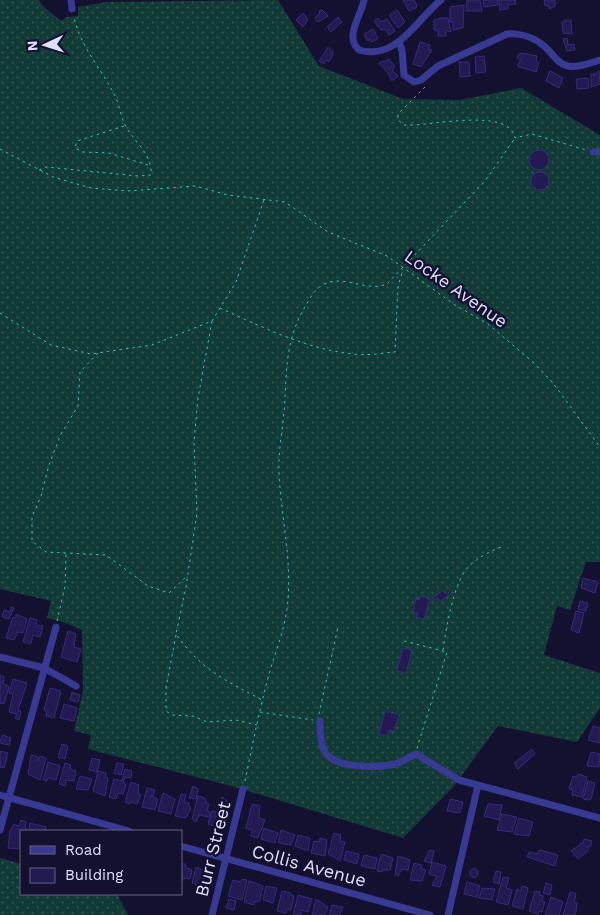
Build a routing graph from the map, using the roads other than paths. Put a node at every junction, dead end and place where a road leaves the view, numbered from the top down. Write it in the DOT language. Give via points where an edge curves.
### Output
graph roads {
  1 [pos="71,0"];
  2 [pos="364,0"];
  3 [pos="441,0"];
  4 [pos="72,9"];
  5 [pos="399,42"];
  6 [pos="600,60"];
  7 [pos="56,627"];
  8 [pos="0,657"];
  9 [pos="44,668"];
  10 [pos="76,686"];
  11 [pos="320,721"];
  12 [pos="478,785"];
  13 [pos="243,789"];
  14 [pos="0,795"];
  15 [pos="9,797"];
  16 [pos="600,818"];
  17 [pos="0,830"];
  18 [pos="124,830"];
  19 [pos="182,846"];
  20 [pos="226,859"];
  21 [pos="212,915"];
  22 [pos="430,915"];
  23 [pos="448,915"];
  1 -- 4 [label="street"];
  2 -- 5 [label="street" via="352,34 355,46 371,52"];
  3 -- 5 [label="street"];
  5 -- 6 [label="street" via="404,75 414,82 438,66 507,34 518,33 537,41 569,66"];
  7 -- 9 [label="street"];
  8 -- 9 [label="street"];
  9 -- 10 [label="street"];
  9 -- 15 [label="street"];
  11 -- 12 [label="street" via="324,752 344,764 397,764 416,754 459,780"];
  12 -- 16 [label="street"];
  12 -- 23 [label="street"];
  13 -- 20 [label="street, Burr Street"];
  14 -- 15 [label="street"];
  15 -- 17 [label="street"];
  15 -- 18 [label="street"];
  19 -- 20 [label="street, Collis Avenue"];
  20 -- 21 [label="street, Burr Street"];
  20 -- 22 [label="street, Collis Avenue"];
}
